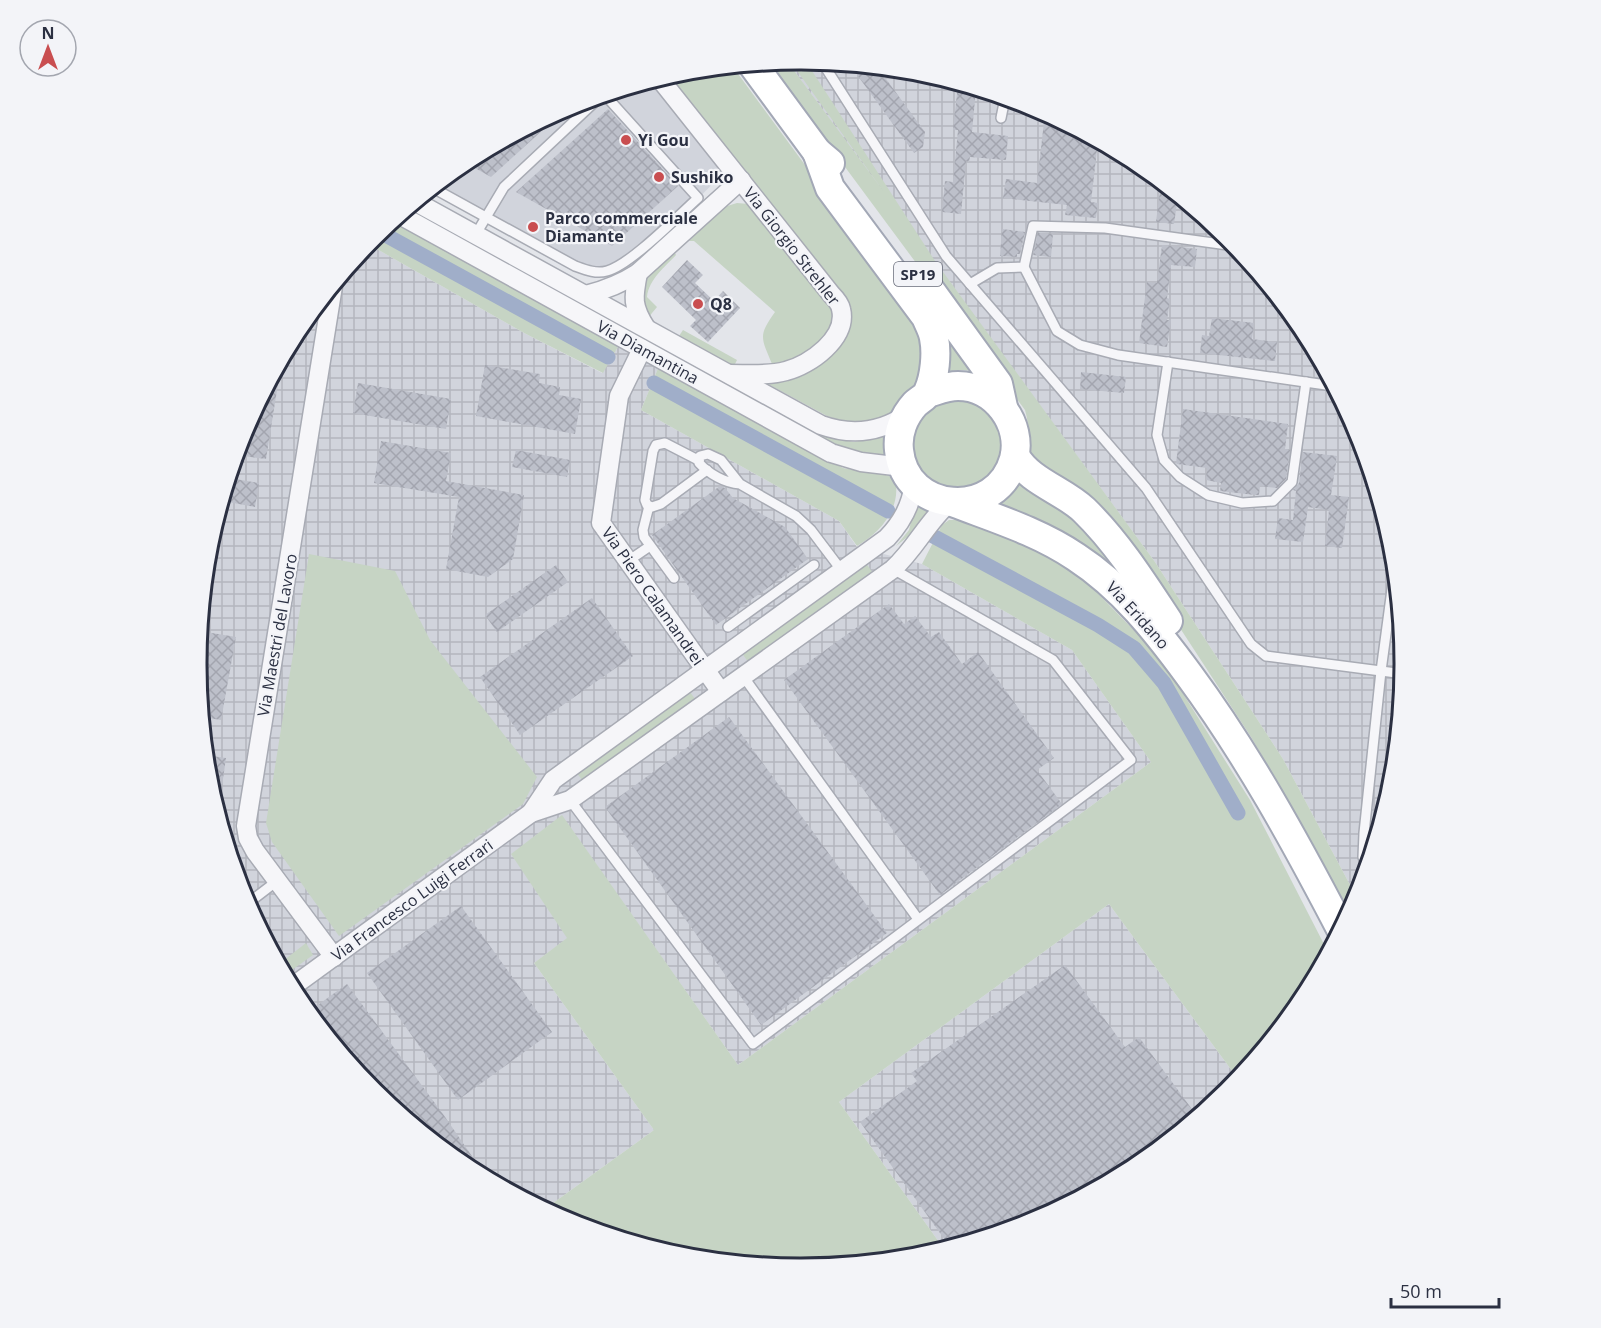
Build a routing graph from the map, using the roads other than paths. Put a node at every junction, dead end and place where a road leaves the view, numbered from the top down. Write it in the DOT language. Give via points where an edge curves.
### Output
graph roads {
  1 [pos="828,71"];
  2 [pos="758,72"];
  3 [pos="666,86"];
  4 [pos="609,102"];
  5 [pos="1003,107"];
  6 [pos="587,111"];
  7 [pos="1001,118"];
  8 [pos="817,152"];
  9 [pos="741,180"];
  10 [pos="440,192"];
  11 [pos="423,206"];
  12 [pos="487,217"];
  13 [pos="408,219"];
  14 [pos="476,234"];
  15 [pos="1220,244"];
  16 [pos="1023,267"];
  17 [pos="638,273"];
  18 [pos="970,284"];
  19 [pos="586,295"];
  20 [pos="330,302"];
  21 [pos="646,328"];
  22 [pos="642,349"];
  23 [pos="1168,362"];
  24 [pos="728,374"];
  25 [pos="1306,382"];
  26 [pos="1324,385"];
  27 [pos="928,393"];
  28 [pos="1003,407"];
  29 [pos="907,414"];
  30 [pos="1015,456"];
  31 [pos="698,460"];
  32 [pos="707,470"];
  33 [pos="909,476"];
  34 [pos="740,484"];
  35 [pos="953,503"];
  36 [pos="649,506"];
  37 [pos="650,546"];
  38 [pos="875,547"];
  39 [pos="628,561"];
  40 [pos="814,565"];
  41 [pos="893,569"];
  42 [pos="842,571"];
  43 [pos="674,578"];
  44 [pos="1390,601"];
  45 [pos="741,617"];
  46 [pos="728,627"];
  47 [pos="754,635"];
  48 [pos="705,670"];
  49 [pos="1381,671"];
  50 [pos="1394,673"];
  51 [pos="743,676"];
  52 [pos="721,692"];
  53 [pos="1229,730"];
  54 [pos="570,800"];
  55 [pos="531,813"];
  56 [pos="1363,855"];
  57 [pos="277,881"];
  58 [pos="255,898"];
  59 [pos="918,919"];
  60 [pos="1336,920"];
  61 [pos="334,957"];
  62 [pos="300,982"];
  1 -- 18 [label="lane" via="946,256"];
  2 -- 8 [label="main road, SP19"];
  3 -- 9 [label="street, Via Giorgio Strehler"];
  4 -- 12 [label="lane" via="698,198 626,262 602,272 575,266"];
  5 -- 7 [label="lane"];
  6 -- 12 [label="lane" via="504,186"];
  8 -- 27 [label="main road, SP19" via="830,188 926,317 936,349"];
  8 -- 28 [label="main road, SP19" via="850,182 981,359 998,384"];
  9 -- 17 [label="street, Via Giorgio Strehler"];
  9 -- 24 [label="street, Via Giorgio Strehler" via="840,305 842,317 836,336 798,366 761,374"];
  10 -- 12 [label="lane"];
  11 -- 14 [label="street, Via Diamantina"];
  12 -- 14 [label="lane"];
  13 -- 22 [label="street, Via Diamantina"];
  14 -- 19 [label="street, Via Diamantina"];
  15 -- 16 [label="lane" via="1105,228 1033,226"];
  16 -- 18 [label="lane" via="997,268"];
  16 -- 23 [label="lane" via="1057,331 1080,345 1118,356"];
  17 -- 19 [label="street, Via Giorgio Strehler" via="625,282"];
  17 -- 21 [label="street" via="633,300"];
  18 -- 49 [label="lane" via="1146,488 1251,644 1266,656"];
  19 -- 21 [label="street, Via Diamantina"];
  20 -- 57 [label="street, Via Maestri del Lavoro" via="246,816 248,838"];
  21 -- 24 [label="street, Via Diamantina"];
  22 -- 33 [label="street, Via Diamantina" via="831,453"];
  22 -- 39 [label="street, Via Piero Calamandrei" via="619,396 601,523"];
  23 -- 25 [label="lane"];
  23 -- 25 [label="lane" via="1157,435 1164,460 1180,477 1208,495 1242,503 1273,501 1292,482"];
  24 -- 29 [label="street, Via Diamantina" via="835,430 878,430"];
  25 -- 26 [label="lane"];
  27 -- 28 [label="main road" via="943,387 968,387 991,396"];
  27 -- 29 [label="main road"];
  28 -- 30 [label="main road" via="1016,439"];
  29 -- 33 [label="main road" via="898,450"];
  30 -- 35 [label="main road" via="1003,481 993,490 969,502"];
  30 -- 53 [label="main road, Via Eridano" via="1037,479 1082,509 1110,540 1177,636"];
  31 -- 32 [label="lane"];
  31 -- 34 [label="lane" via="705,454 721,460"];
  31 -- 36 [label="lane" via="665,443 656,445 645,500"];
  32 -- 34 [label="lane"];
  32 -- 36 [label="lane" via="661,504"];
  33 -- 35 [label="main road, Via Eridano" via="924,493"];
  33 -- 38 [label="street, Via Francesco Luigi Ferrari" via="910,503 906,512"];
  34 -- 42 [label="lane" via="796,516"];
  35 -- 41 [label="street, Via Francesco Luigi Ferrari" via="934,518 910,553"];
  35 -- 53 [label="main road, Via Eridano" via="1043,537 1108,581 1157,633"];
  36 -- 37 [label="lane" via="643,530"];
  37 -- 39 [label="lane"];
  37 -- 43 [label="lane"];
  38 -- 41 [label="street"];
  38 -- 42 [label="street, Via Francesco Luigi Ferrari"];
  39 -- 48 [label="street, Via Piero Calamandrei"];
  40 -- 45 [label="lane"];
  41 -- 51 [label="street, Via Francesco Luigi Ferrari"];
  41 -- 59 [label="lane" via="1053,660 1131,760"];
  42 -- 47 [label="street, Via Francesco Luigi Ferrari"];
  44 -- 49 [label="lane"];
  45 -- 46 [label="lane"];
  45 -- 47 [label="lane"];
  47 -- 48 [label="street, Via Francesco Luigi Ferrari"];
  48 -- 52 [label="street"];
  48 -- 55 [label="street, Via Francesco Luigi Ferrari" via="553,780"];
  49 -- 50 [label="lane"];
  49 -- 56 [label="lane"];
  51 -- 52 [label="street, Via Francesco Luigi Ferrari"];
  51 -- 59 [label="lane"];
  52 -- 54 [label="street, Via Francesco Luigi Ferrari"];
  53 -- 60 [label="main road, Via Eridano"];
  54 -- 55 [label="street, Via Francesco Luigi Ferrari"];
  54 -- 59 [label="lane" via="753,1044"];
  55 -- 61 [label="street, Via Francesco Luigi Ferrari"];
  57 -- 58 [label="lane"];
  57 -- 61 [label="street, Via Maestri del Lavoro"];
  61 -- 62 [label="street, Via Francesco Luigi Ferrari"];
}
